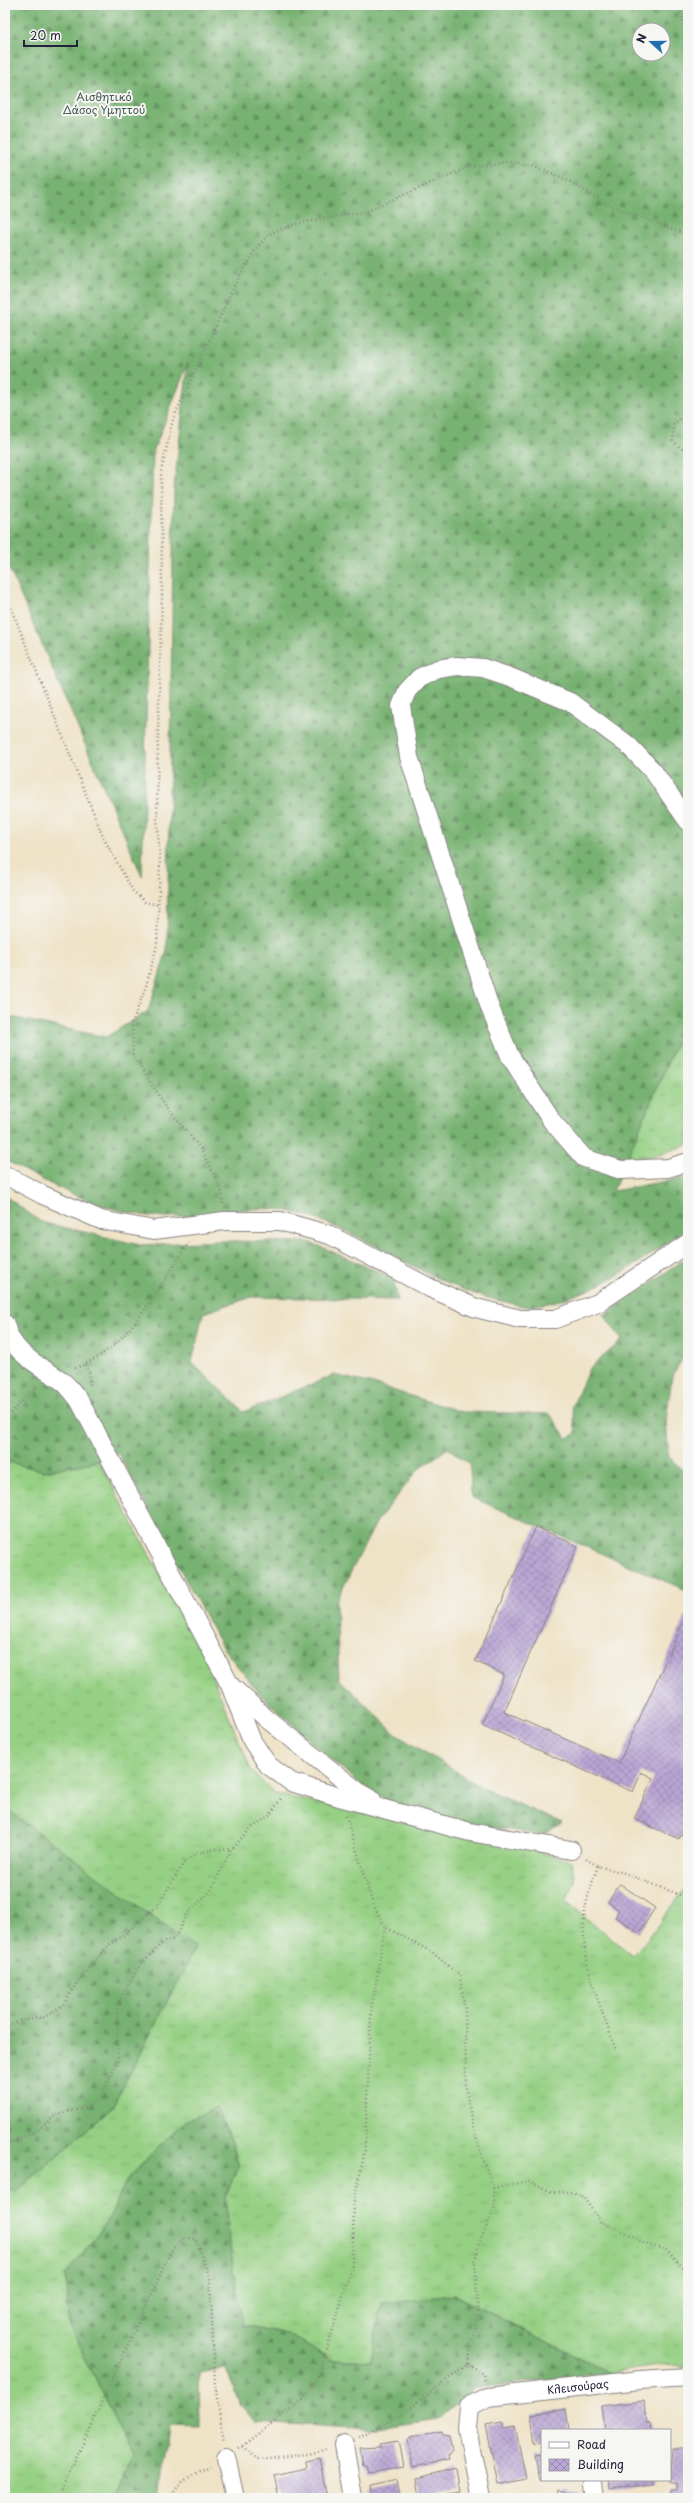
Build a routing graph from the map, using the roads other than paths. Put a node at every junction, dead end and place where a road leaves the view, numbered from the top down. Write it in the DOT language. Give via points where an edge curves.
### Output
graph roads {
  1 [pos="688,821"];
  2 [pos="688,1162"];
  3 [pos="5,1175"];
  4 [pos="688,1243"];
  5 [pos="5,1324"];
  6 [pos="230,1685"];
  7 [pos="392,1810"];
  8 [pos="570,1850"];
  9 [pos="688,2378"];
  10 [pos="344,2445"];
  11 [pos="226,2458"];
  12 [pos="235,2498"];
  13 [pos="354,2498"];
  14 [pos="481,2498"];
  1 -- 2 [label="street" via="653,771 628,745 570,702 483,668 457,666 438,669 419,678 407,691 401,706 409,757 490,1008 510,1056 551,1120 584,1158 621,1170 668,1168"];
  3 -- 4 [label="street" via="101,1220 154,1230 224,1221 280,1221 330,1235 476,1308 520,1319 555,1319 598,1303"];
  5 -- 6 [label="street" via="8,1337 31,1362 64,1382 79,1400"];
  6 -- 7 [label="street" via="267,1719 360,1793"];
  6 -- 7 [label="street" via="252,1741 268,1765 291,1782"];
  7 -- 8 [label="street" via="470,1832"];
  9 -- 14 [label="street, Κλεισούρας" via="640,2380 488,2397 470,2406 467,2429"];
  10 -- 13 [label="street"];
  11 -- 12 [label="street"];
}
